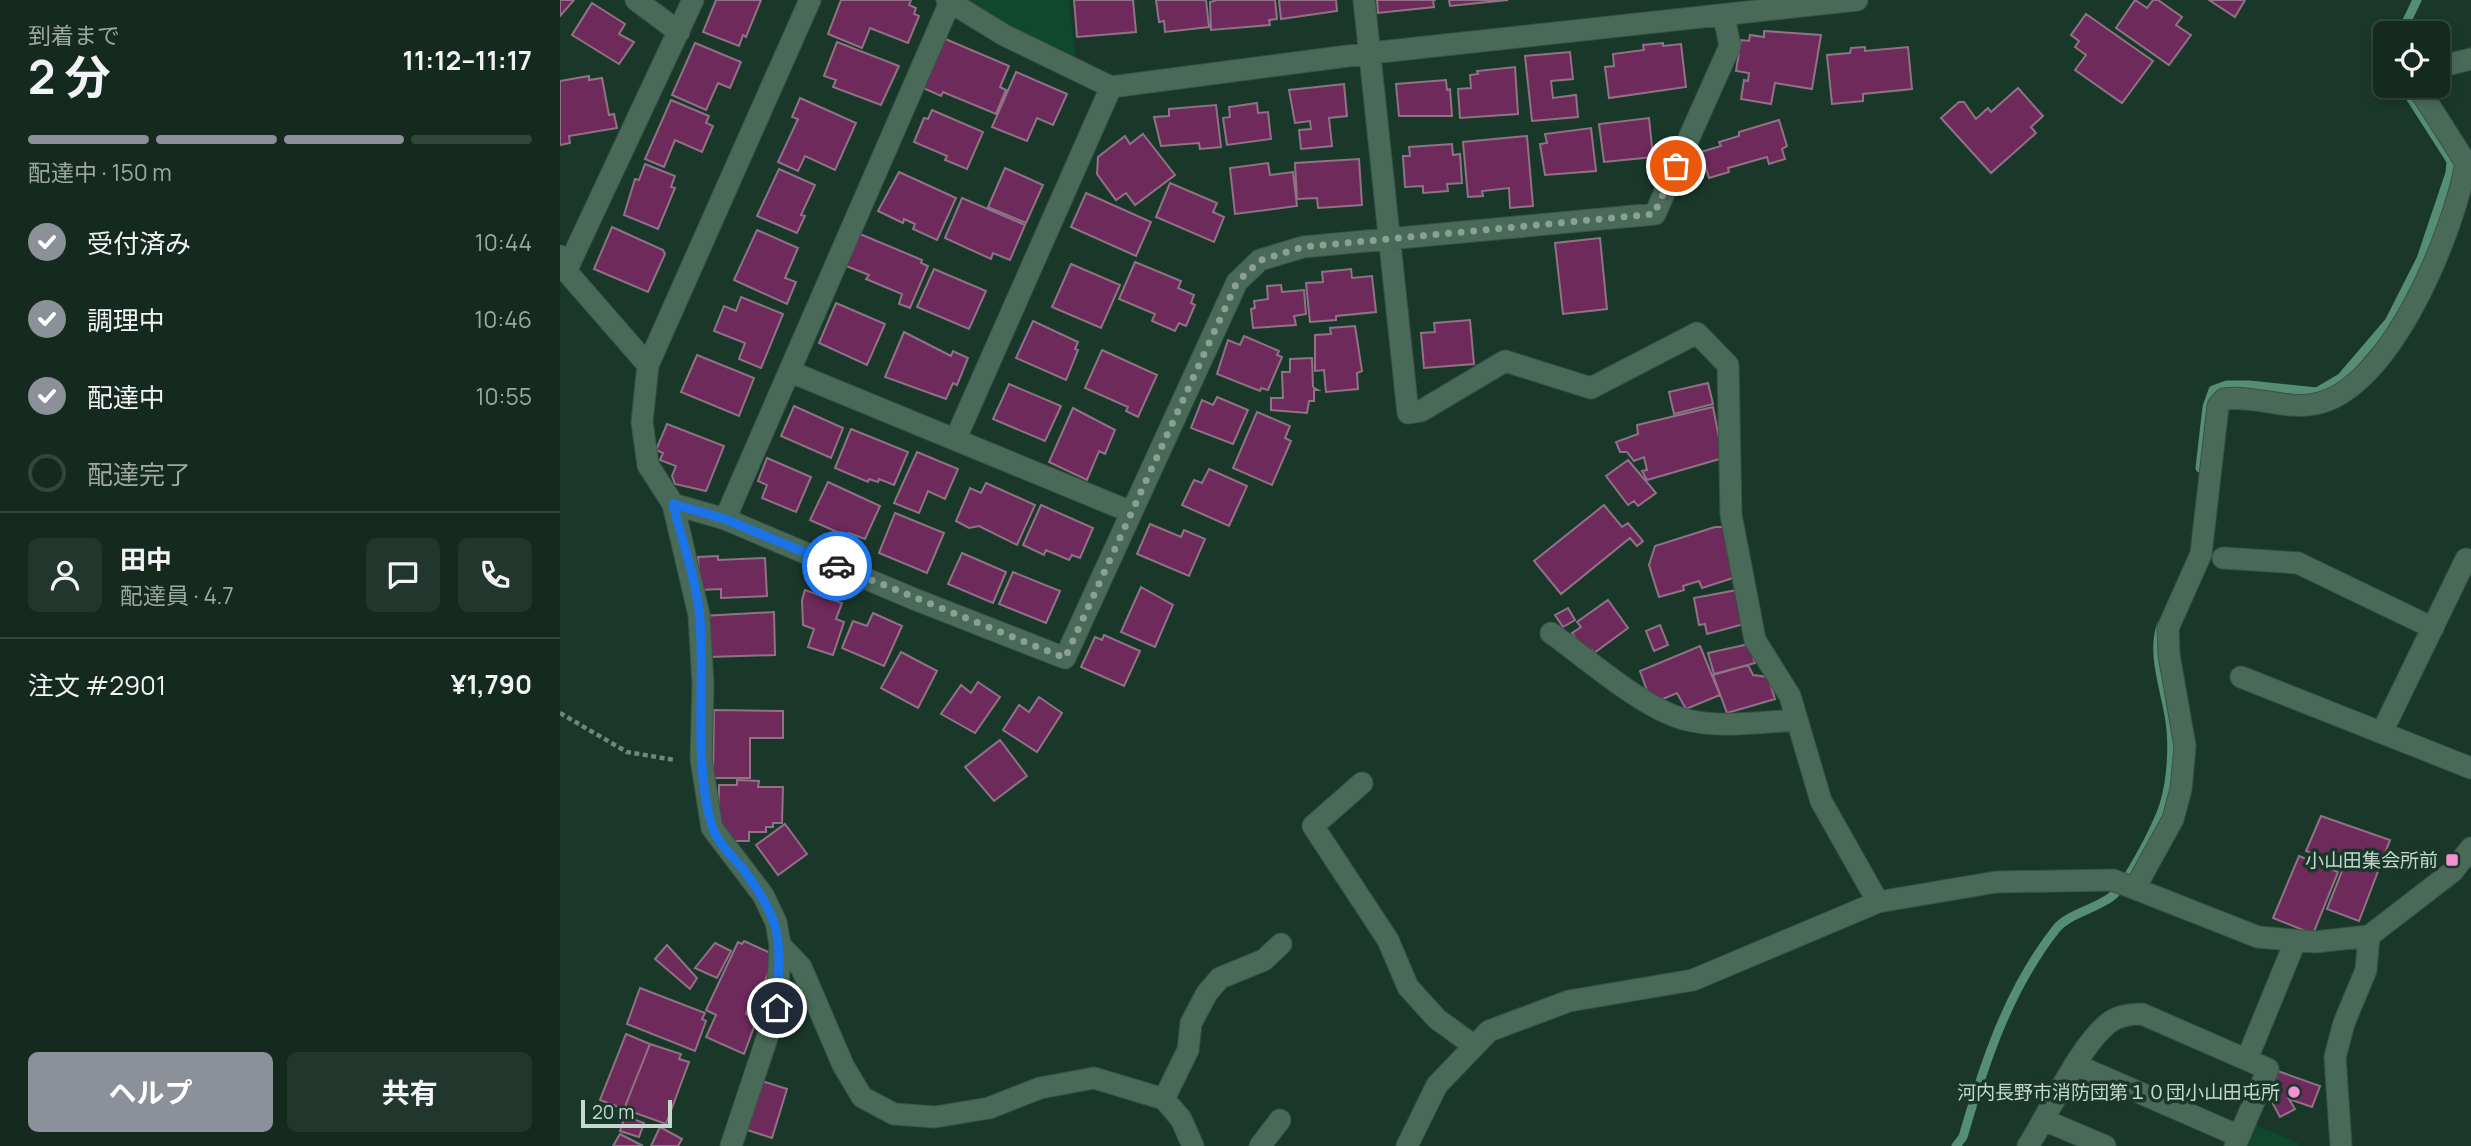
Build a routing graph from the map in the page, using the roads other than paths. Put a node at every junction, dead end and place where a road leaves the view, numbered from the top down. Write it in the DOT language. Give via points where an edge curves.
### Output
graph roads {
  1 [pos="636,0"];
  2 [pos="693,0"];
  3 [pos="810,0"];
  4 [pos="1364,0"];
  5 [pos="1857,0"];
  6 [pos="950,1"];
  7 [pos="1724,16"];
  8 [pos="679,32"];
  9 [pos="1371,53"];
  10 [pos="2471,59"];
  11 [pos="2450,64"];
  12 [pos="1111,87"];
  13 [pos="2425,98"];
  14 [pos="1391,239"];
  15 [pos="563,263"];
  16 [pos="648,365"];
  17 [pos="791,372"];
  18 [pos="956,438"];
  19 [pos="673,504"];
  20 [pos="1130,512"];
  21 [pos="725,519"];
  22 [pos="2223,558"];
  23 [pos="2466,559"];
  24 [pos="2433,628"];
  25 [pos="1551,633"];
  26 [pos="2241,677"];
  27 [pos="1797,720"];
  28 [pos="2382,732"];
  29 [pos="2471,768"];
  30 [pos="1362,783"];
  31 [pos="2471,848"];
  32 [pos="2125,884"];
  33 [pos="1878,902"];
  34 [pos="2370,936"];
  35 [pos="2295,942"];
  36 [pos="1281,944"];
  37 [pos="779,945"];
  38 [pos="1473,1045"];
  39 [pos="2248,1059"];
  40 [pos="2076,1065"];
  41 [pos="1164,1099"];
  42 [pos="1280,1120"];
  43 [pos="2044,1120"];
  44 [pos="2237,1141"];
  45 [pos="731,1146"];
  46 [pos="1193,1146"];
  47 [pos="1260,1146"];
  48 [pos="1408,1146"];
  49 [pos="2028,1146"];
  50 [pos="2105,1146"];
  51 [pos="2341,1146"];
  1 -- 8 [label="street"];
  2 -- 8 [label="street"];
  3 -- 16 [label="street"];
  4 -- 9 [label="street"];
  5 -- 7 [label="street"];
  6 -- 12 [label="street" via="1004,35"];
  6 -- 17 [label="street"];
  7 -- 9 [label="street"];
  7 -- 14 [label="street" via="1730,46 1654,214"];
  8 -- 15 [label="street"];
  9 -- 12 [label="street"];
  9 -- 14 [label="street"];
  10 -- 11 [label="street"];
  12 -- 18 [label="street"];
  13 -- 32 [label="street" via="2466,163 2460,193 2397,337 2346,392 2328,401 2286,405 2237,397 2224,399 2218,407 2201,554 2168,628 2185,746 2181,789 2173,819"];
  14 -- 20 [label="street" via="1303,247 1261,260 1237,282"];
  14 -- 27 [label="street" via="1408,413 1421,411 1505,360 1591,388 1697,333 1728,365 1731,515 1750,615 1755,639 1790,696"];
  15 -- 16 [label="street"];
  16 -- 19 [label="street" via="642,422 648,465"];
  17 -- 18 [label="street"];
  17 -- 21 [label="street"];
  18 -- 20 [label="street"];
  19 -- 21 [label="street"];
  19 -- 37 [label="street" via="699,615 701,759 712,828 763,895 776,922"];
  20 -- 21 [label="street" via="1065,658"];
  22 -- 24 [label="street" via="2298,563"];
  23 -- 24 [label="street"];
  24 -- 28 [label="street"];
  25 -- 27 [label="street" via="1642,698 1682,719 1722,725"];
  26 -- 28 [label="street"];
  27 -- 33 [label="street" via="1821,801"];
  28 -- 29 [label="street"];
  30 -- 38 [label="street" via="1313,826 1388,940 1408,987 1437,1019"];
  31 -- 34 [label="street" via="2452,872"];
  32 -- 33 [label="street" via="1996,882"];
  32 -- 35 [label="street" via="2258,937"];
  33 -- 38 [label="street" via="1693,980 1569,1001 1489,1031"];
  34 -- 35 [label="street"];
  34 -- 51 [label="street" via="2366,970 2335,1057"];
  35 -- 39 [label="street"];
  36 -- 41 [label="street" via="1264,960 1220,978 1207,993 1191,1023 1188,1050"];
  37 -- 41 [label="street" via="801,967 843,1065 862,1097 894,1114 934,1117 989,1108 1040,1088 1094,1078"];
  37 -- 45 [label="street" via="777,1008"];
  38 -- 48 [label="street" via="1437,1085"];
  39 -- 40 [label="street" via="2142,1014 2130,1014 2111,1021"];
  39 -- 44 [label="street" via="2268,1069"];
  40 -- 43 [label="street"];
  40 -- 44 [label="street"];
  41 -- 46 [label="street" via="1181,1119"];
  42 -- 47 [label="street"];
  43 -- 49 [label="street"];
  43 -- 50 [label="street"];
}
